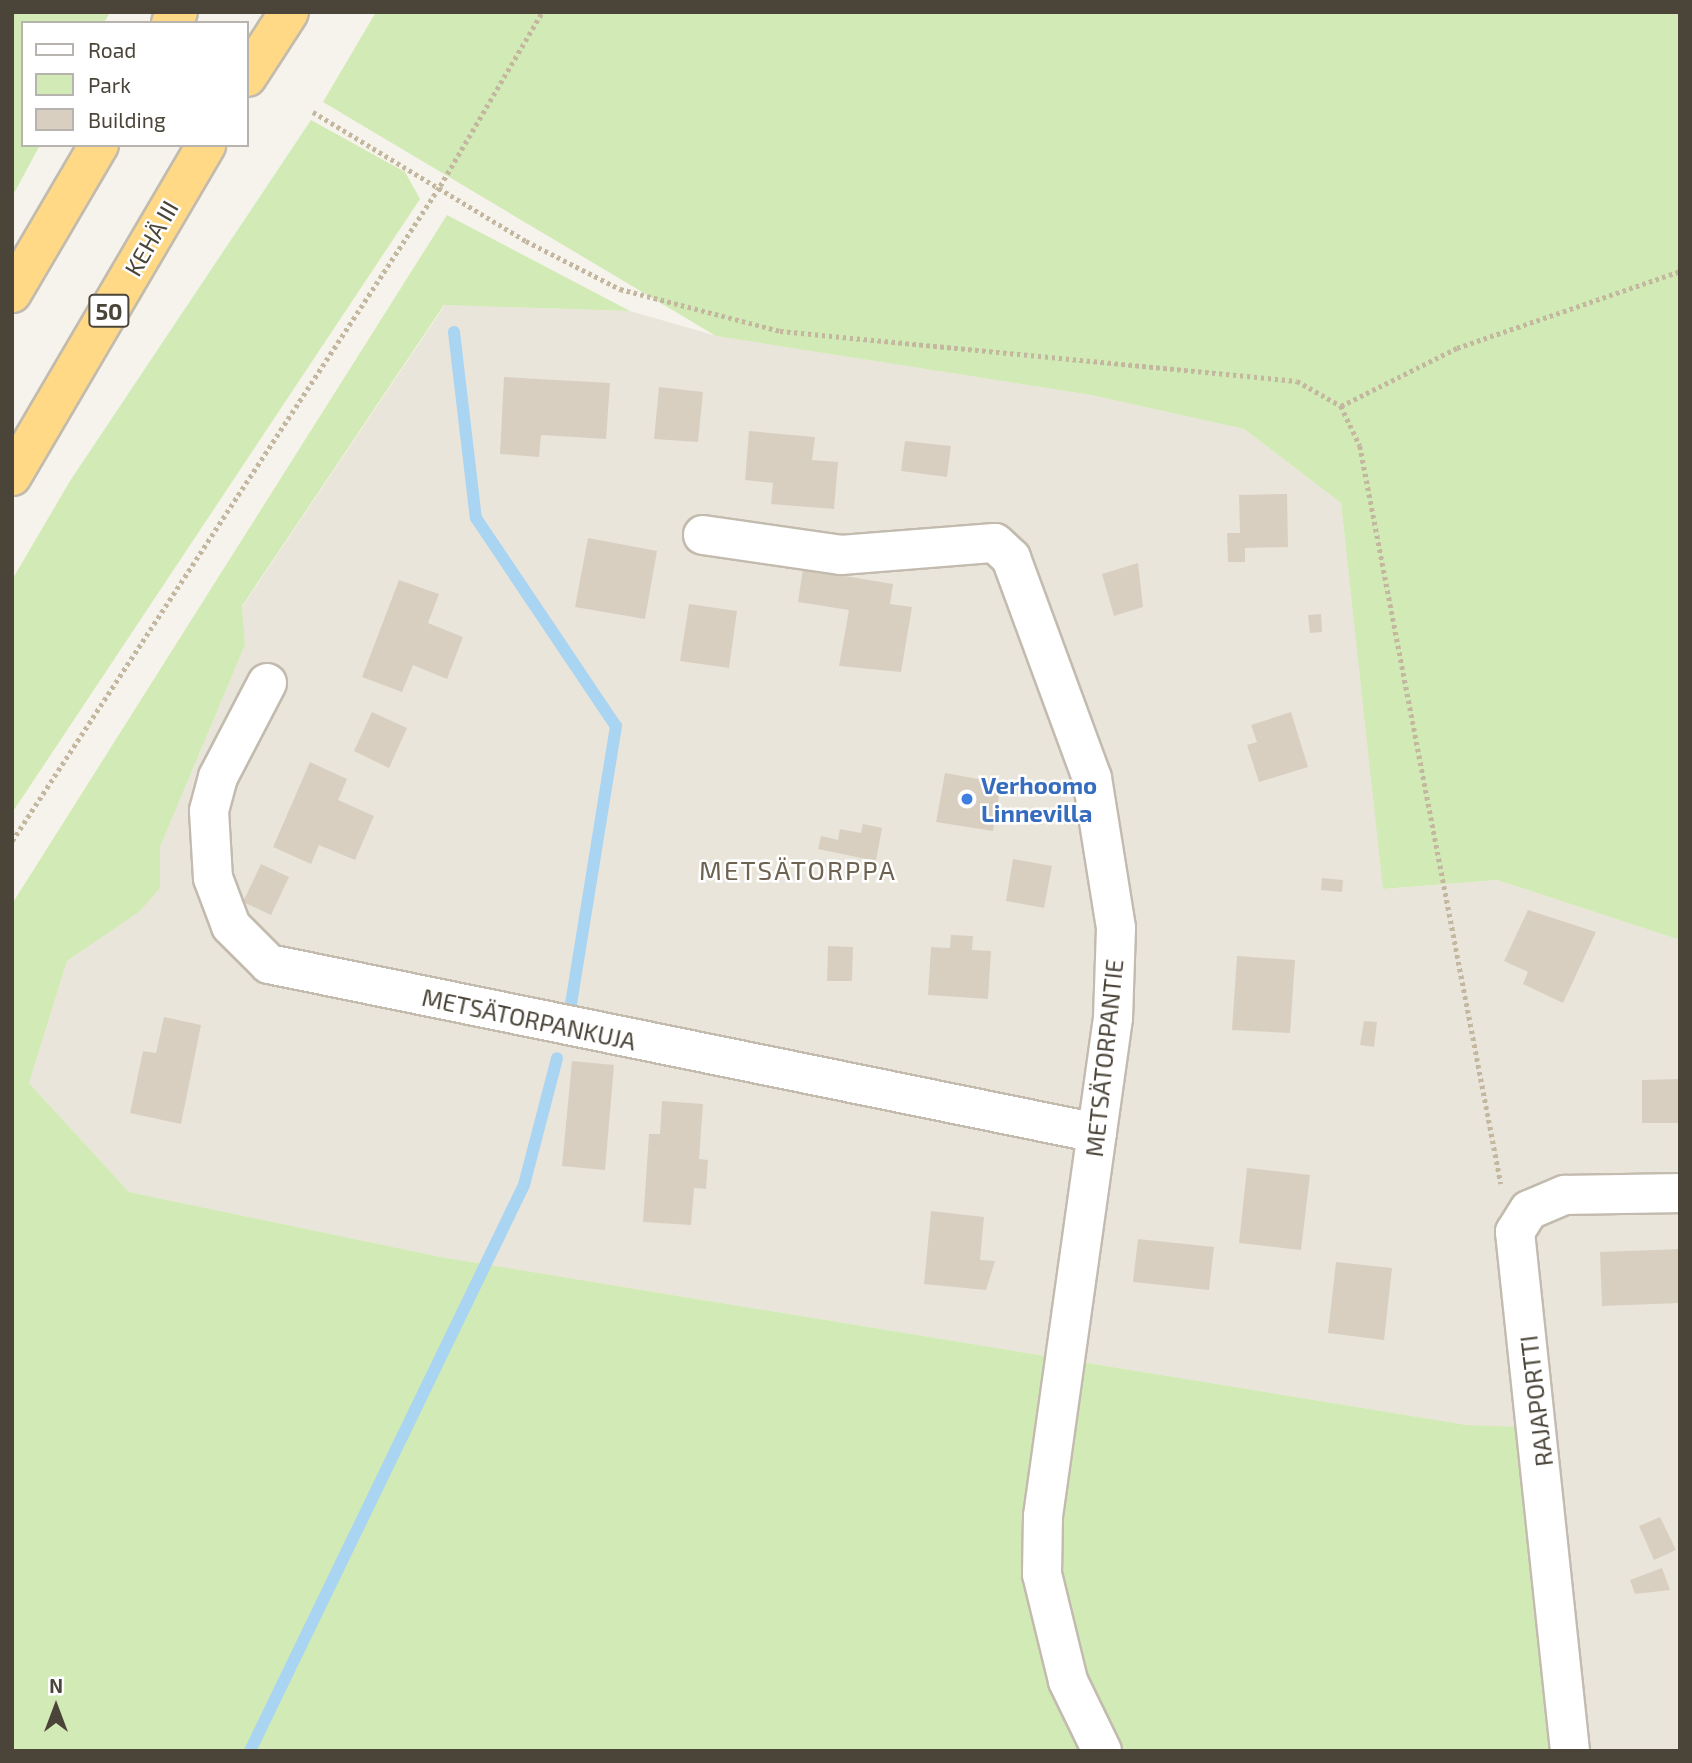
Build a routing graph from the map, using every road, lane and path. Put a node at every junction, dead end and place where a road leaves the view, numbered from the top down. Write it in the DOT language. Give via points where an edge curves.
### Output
graph roads {
  1 [pos="289,12"];
  2 [pos="542,12"];
  3 [pos="248,74"];
  4 [pos="313,111"];
  5 [pos="98,147"];
  6 [pos="205,147"];
  7 [pos="440,186"];
  8 [pos="1680,271"];
  9 [pos="12,293"];
  10 [pos="1341,406"];
  11 [pos="12,476"];
  12 [pos="703,535"];
  13 [pos="267,682"];
  14 [pos="12,841"];
  15 [pos="1097,1133"];
  16 [pos="1680,1193"];
  17 [pos="1515,1232"];
  18 [pos="1102,1751"];
  19 [pos="1570,1751"];
  1 -- 3 [label="highway"];
  2 -- 7 [label="path"];
  4 -- 7 [label="path"];
  5 -- 9 [label="highway"];
  6 -- 11 [label="highway, KEHÄ III / 50"];
  7 -- 10 [label="path" via="526,241 620,289 780,331 1297,381"];
  7 -- 14 [label="path"];
  8 -- 10 [label="path" via="1457,348"];
  10 -- 17 [label="path" via="1360,446 1467,1026"];
  12 -- 15 [label="street, METSÄTORPANTIE" via="841,555 995,543 1011,558 1092,778 1107,840 1116,941"];
  13 -- 15 [label="street, METSÄTORPANKUJA" via="218,776 209,811 213,878 231,926 269,964"];
  15 -- 18 [label="street, METSÄTORPANTIE" via="1044,1503 1042,1574 1068,1681"];
  16 -- 17 [label="street" via="1564,1195 1529,1210"];
  17 -- 19 [label="street, RAJAPORTTI"];
}
